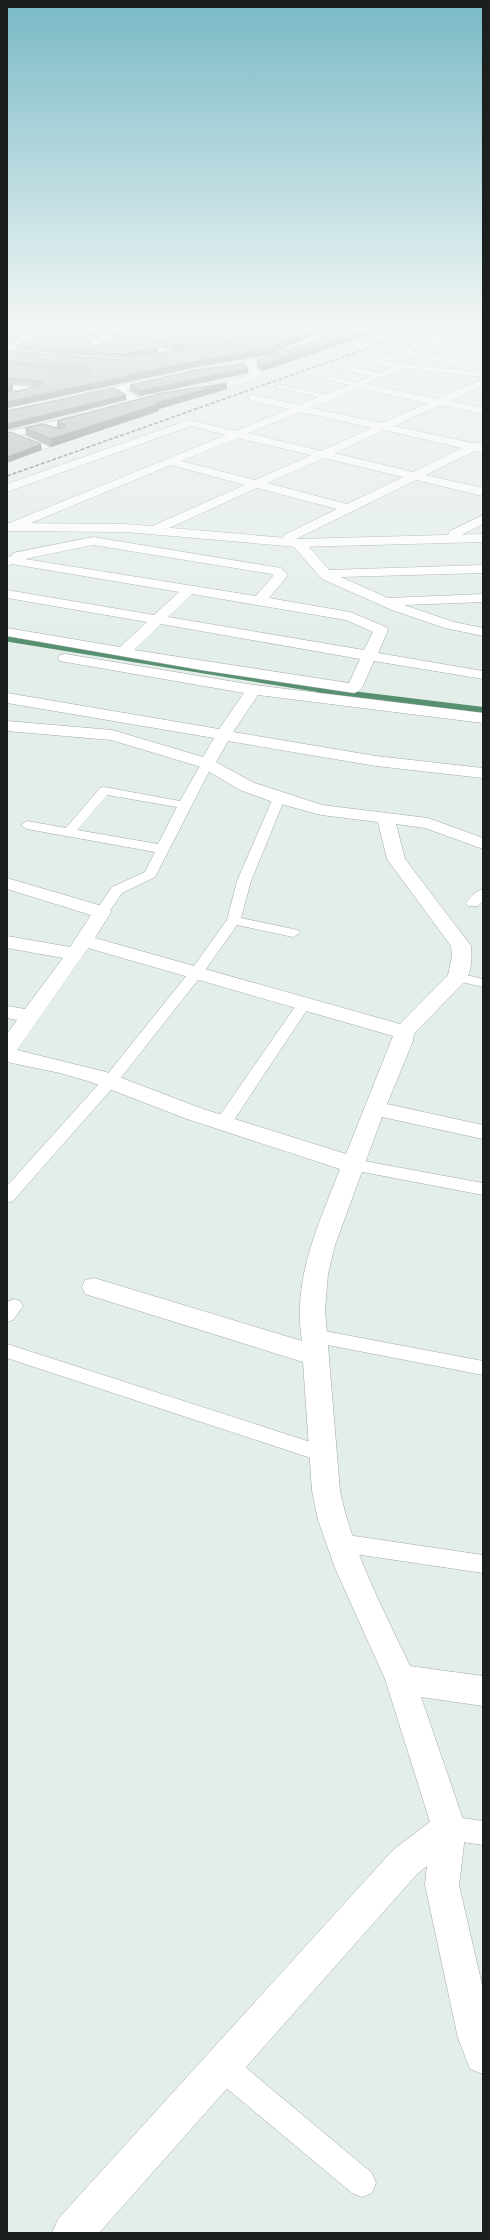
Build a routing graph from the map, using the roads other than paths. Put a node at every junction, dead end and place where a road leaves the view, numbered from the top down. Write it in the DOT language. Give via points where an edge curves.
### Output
graph roads {
  1 [pos="57,432"];
  2 [pos="165,432"];
  3 [pos="227,432"];
  4 [pos="243,432"];
  5 [pos="374,432"];
  6 [pos="407,432"];
  7 [pos="9,433"];
  8 [pos="61,433"];
  9 [pos="237,434"];
  10 [pos="479,446"];
  11 [pos="46,447"];
  12 [pos="120,449"];
  13 [pos="323,454"];
  14 [pos="171,462"];
  15 [pos="412,475"];
  16 [pos="258,483"];
  17 [pos="7,488"];
  18 [pos="483,492"];
  19 [pos="348,508"];
  20 [pos="483,519"];
  21 [pos="8,527"];
  22 [pos="154,530"];
  23 [pos="483,538"];
  24 [pos="452,539"];
  25 [pos="284,542"];
  26 [pos="298,544"];
  27 [pos="8,561"];
  28 [pos="483,569"];
  29 [pos="324,574"];
  30 [pos="190,589"];
  31 [pos="7,594"];
  32 [pos="483,598"];
  33 [pos="260,600"];
  34 [pos="382,601"];
  35 [pos="158,620"];
  36 [pos="483,628"];
  37 [pos="466,629"];
  38 [pos="7,632"];
  39 [pos="483,632"];
  40 [pos="123,652"];
  41 [pos="52,655"];
  42 [pos="370,656"];
  43 [pos="483,675"];
  44 [pos="254,690"];
  45 [pos="7,698"];
  46 [pos="483,718"];
  47 [pos="7,726"];
  48 [pos="224,734"];
  49 [pos="207,764"];
  50 [pos="483,773"];
  51 [pos="279,798"];
  52 [pos="184,805"];
  53 [pos="386,819"];
  54 [pos="27,825"];
  55 [pos="443,828"];
  56 [pos="69,832"];
  57 [pos="483,833"];
  58 [pos="483,844"];
  59 [pos="162,849"];
  60 [pos="7,883"];
  61 [pos="483,893"];
  62 [pos="473,903"];
  63 [pos="102,912"];
  64 [pos="234,920"];
  65 [pos="293,933"];
  66 [pos="7,942"];
  67 [pos="80,948"];
  68 [pos="196,973"];
  69 [pos="458,977"];
  70 [pos="483,983"];
  71 [pos="304,1004"];
  72 [pos="7,1012"];
  73 [pos="31,1017"];
  74 [pos="404,1032"];
  75 [pos="7,1050"];
  76 [pos="7,1055"];
  77 [pos="111,1080"];
  78 [pos="374,1108"];
  79 [pos="224,1122"];
  80 [pos="483,1132"];
  81 [pos="352,1165"];
  82 [pos="483,1189"];
  83 [pos="7,1197"];
  84 [pos="94,1287"];
  85 [pos="315,1346"];
  86 [pos="7,1351"];
  87 [pos="483,1368"];
  88 [pos="323,1454"];
  89 [pos="341,1543"];
  90 [pos="483,1564"];
  91 [pos="400,1679"];
  92 [pos="483,1691"];
  93 [pos="466,1831"];
  94 [pos="483,2056"];
  95 [pos="222,2066"];
  96 [pos="362,2184"];
  97 [pos="72,2233"];
  1 -- 8 [label="lane"];
  2 -- 12 [label="street"];
  3 -- 9 [label="street"];
  4 -- 9 [label="street"];
  5 -- 13 [label="street"];
  6 -- 10 [label="street"];
  7 -- 11 [label="lane"];
  9 -- 13 [label="street"];
  9 -- 14 [label="street"];
  10 -- 15 [label="street"];
  12 -- 14 [label="street"];
  12 -- 17 [label="street"];
  13 -- 15 [label="street"];
  13 -- 16 [label="street"];
  14 -- 16 [label="street"];
  14 -- 21 [label="street"];
  15 -- 18 [label="street"];
  15 -- 19 [label="street"];
  16 -- 19 [label="street"];
  16 -- 22 [label="street"];
  19 -- 25 [label="street"];
  20 -- 24 [label="street" via="454,534"];
  21 -- 22 [label="street" via="76,526"];
  22 -- 25 [label="street"];
  23 -- 24 [label="street"];
  24 -- 26 [label="street"];
  25 -- 26 [label="street"];
  26 -- 29 [label="street"];
  27 -- 30 [label="street"];
  27 -- 33 [label="street" via="16,557 93,541 276,571 281,575"];
  28 -- 29 [label="street"];
  29 -- 34 [label="street"];
  30 -- 33 [label="street"];
  30 -- 35 [label="street"];
  31 -- 35 [label="street"];
  32 -- 34 [label="street"];
  33 -- 42 [label="street" via="350,616 374,626 381,630"];
  34 -- 37 [label="street"];
  35 -- 40 [label="street"];
  35 -- 42 [label="street"];
  36 -- 37 [label="street"];
  37 -- 39 [label="street"];
  38 -- 40 [label="street"];
  40 -- 42 [label="street" via="354,688"];
  41 -- 44 [label="street"];
  42 -- 43 [label="street"];
  44 -- 46 [label="street"];
  44 -- 48 [label="street"];
  45 -- 48 [label="street"];
  47 -- 49 [label="street" via="112,735"];
  48 -- 49 [label="street"];
  48 -- 50 [label="street" via="376,761"];
  49 -- 51 [label="street" via="246,786"];
  49 -- 52 [label="lane"];
  51 -- 53 [label="street" via="322,810"];
  51 -- 64 [label="lane" via="244,881"];
  52 -- 56 [label="lane" via="104,791"];
  52 -- 59 [label="lane"];
  53 -- 55 [label="street" via="428,823"];
  53 -- 69 [label="street" via="396,858 461,946"];
  54 -- 56 [label="lane"];
  55 -- 57 [label="street"];
  55 -- 58 [label="street"];
  56 -- 59 [label="lane"];
  59 -- 63 [label="lane" via="150,874 117,890"];
  60 -- 63 [label="street"];
  61 -- 62 [label="lane"];
  63 -- 67 [label="street"];
  64 -- 65 [label="lane"];
  64 -- 68 [label="lane"];
  66 -- 67 [label="street"];
  67 -- 68 [label="street"];
  67 -- 73 [label="street"];
  68 -- 71 [label="street"];
  68 -- 77 [label="lane"];
  69 -- 70 [label="lane"];
  69 -- 74 [label="street"];
  71 -- 74 [label="street"];
  71 -- 79 [label="lane"];
  72 -- 73 [label="street"];
  73 -- 75 [label="street"];
  74 -- 78 [label="street" via="403,1041"];
  76 -- 77 [label="street" via="44,1061"];
  77 -- 79 [label="street" via="203,1118"];
  77 -- 83 [label="lane"];
  78 -- 80 [label="street"];
  78 -- 81 [label="street"];
  79 -- 81 [label="street"];
  81 -- 82 [label="lane"];
  81 -- 85 [label="street" via="323,1245 316,1274 312,1310"];
  84 -- 85 [label="street"];
  85 -- 87 [label="lane"];
  85 -- 88 [label="street"];
  86 -- 88 [label="lane"];
  88 -- 89 [label="street" via="326,1491 332,1520"];
  89 -- 90 [label="lane"];
  89 -- 91 [label="street"];
  91 -- 92 [label="street"];
  91 -- 93 [label="street"];
  93 -- 94 [label="street" via="442,1885 476,2038"];
  93 -- 95 [label="street" via="405,1862"];
  95 -- 96 [label="lane"];
  95 -- 97 [label="street"];
}
